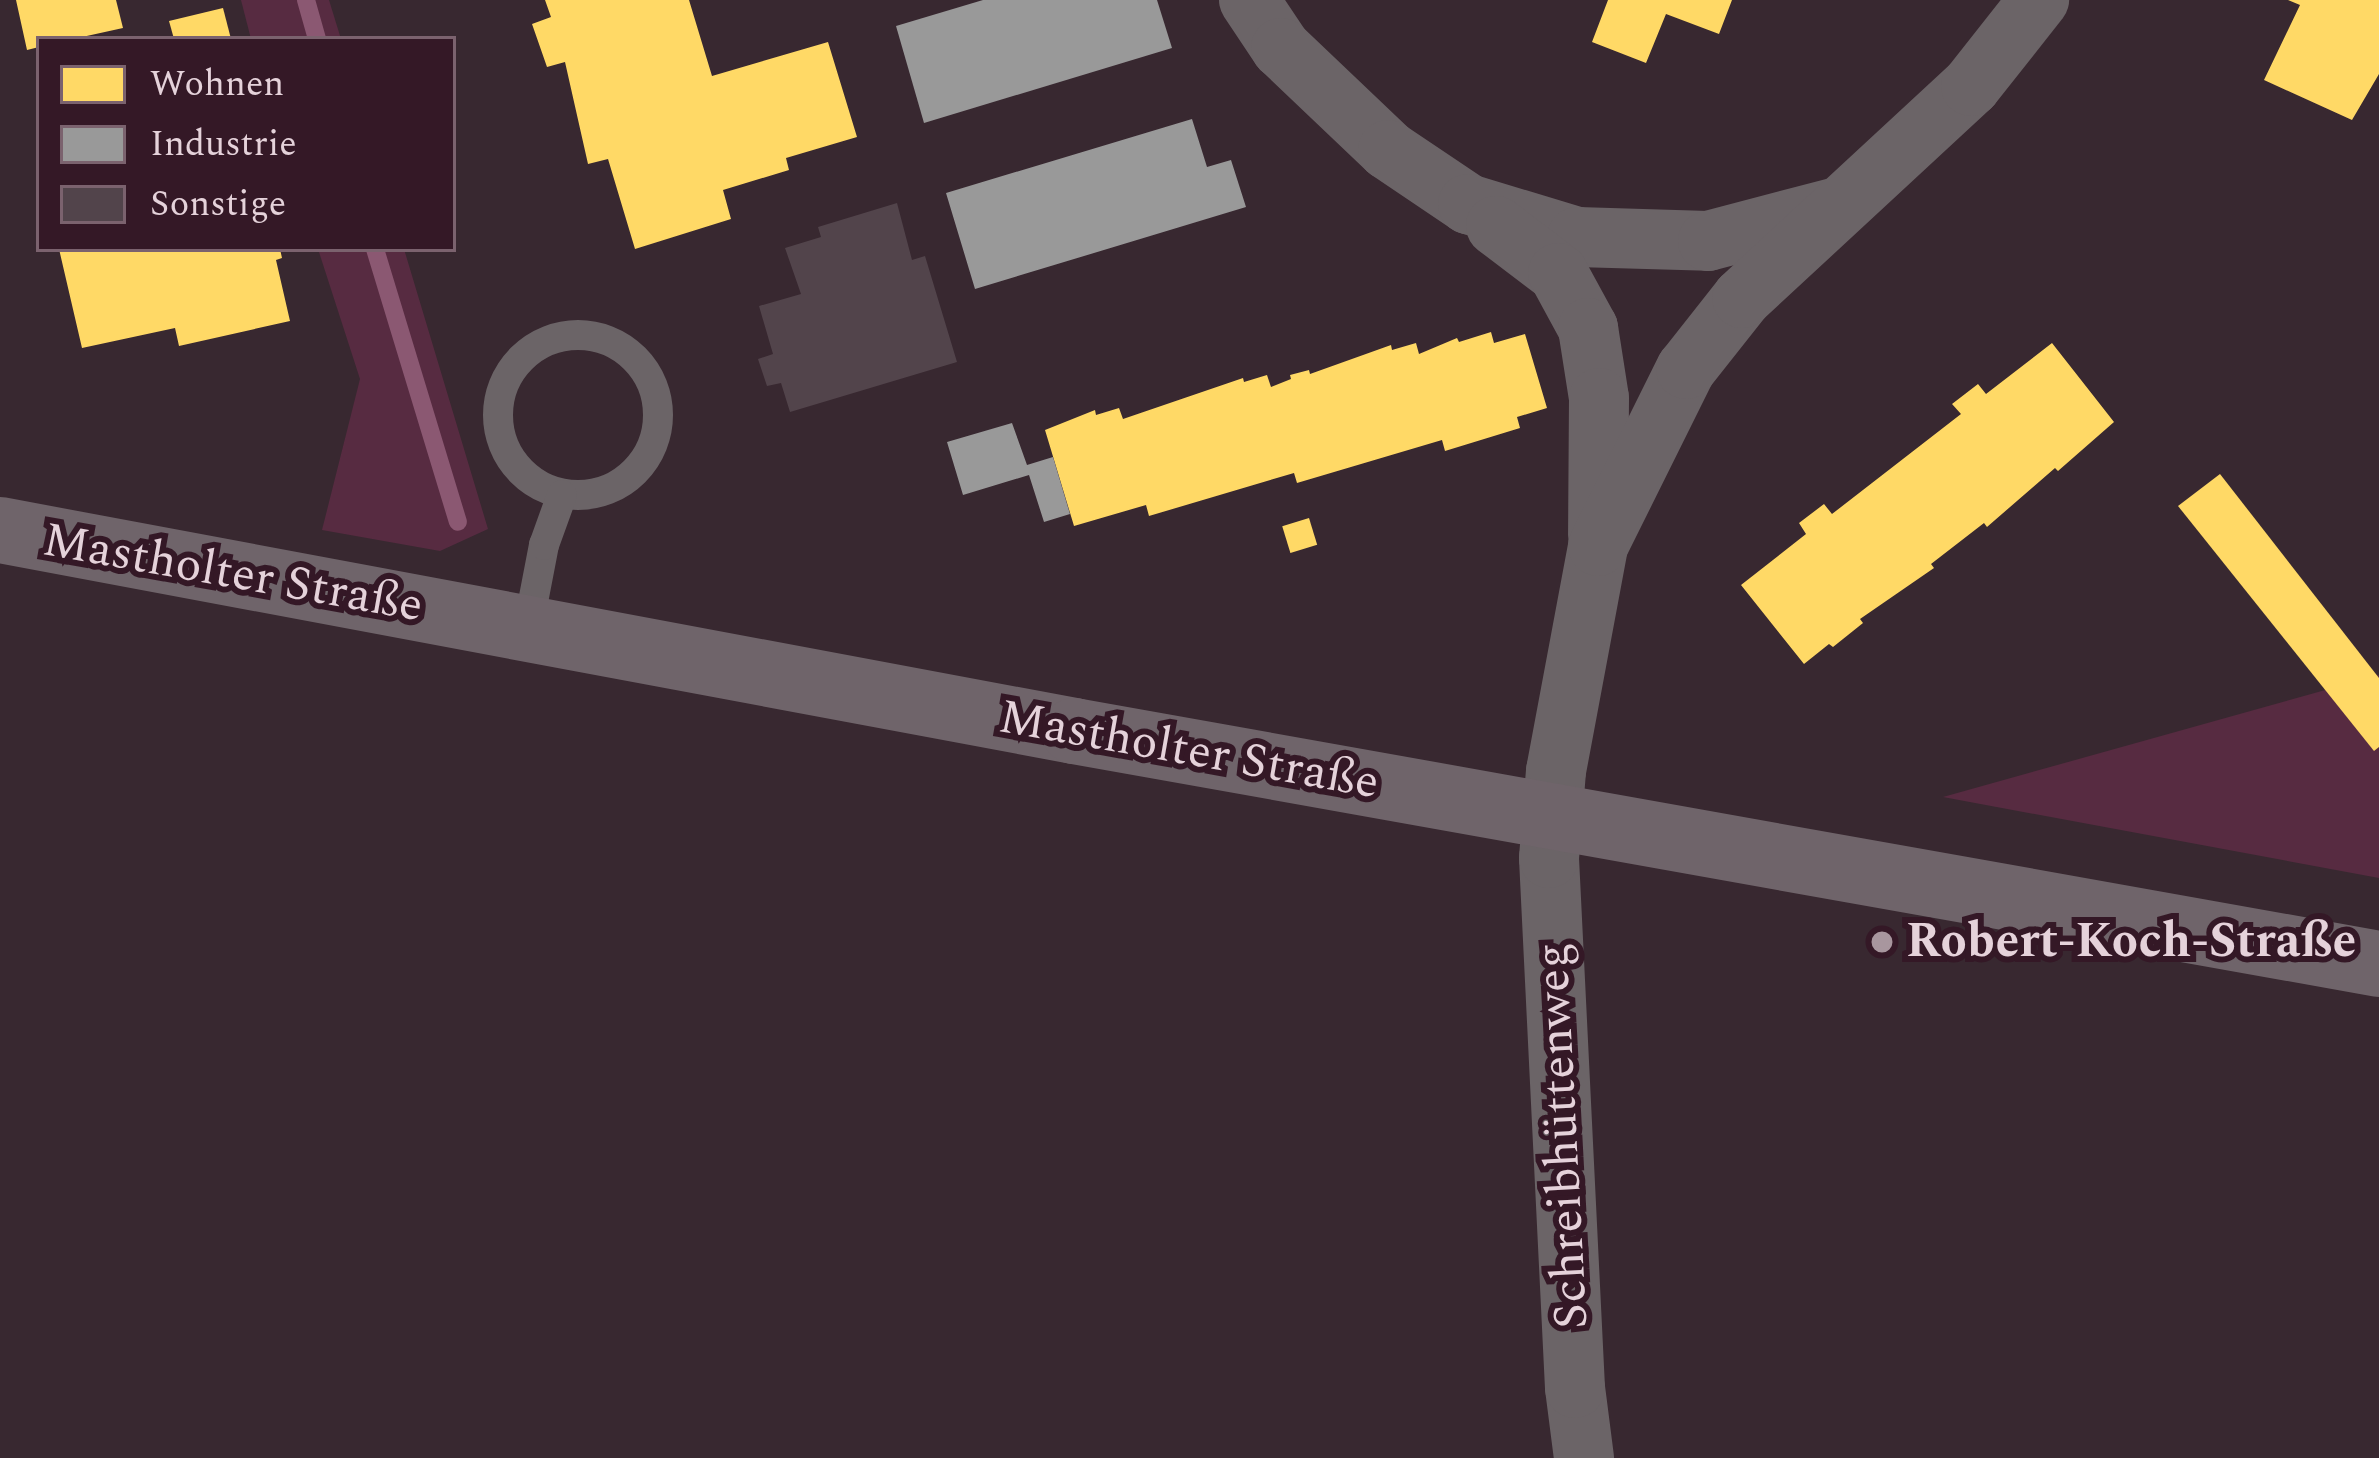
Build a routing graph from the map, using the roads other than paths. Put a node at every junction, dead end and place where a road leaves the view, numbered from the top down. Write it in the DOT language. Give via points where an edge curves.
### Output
graph roads {
  1 [pos="1249,0"];
  2 [pos="2039,0"];
  3 [pos="1468,204"];
  4 [pos="1841,206"];
  5 [pos="562,495"];
  6 [pos="0,530"];
  7 [pos="1598,546"];
  8 [pos="528,628"];
  9 [pos="1550,814"];
  10 [pos="2379,964"];
  11 [pos="1584,1458"];
  1 -- 3 [label="street" via="1281,48 1388,150"];
  2 -- 4 [label="street" via="1971,86"];
  3 -- 4 [label="street" via="1576,238 1708,242"];
  3 -- 7 [label="street" via="1558,273 1588,328 1598,398"];
  4 -- 7 [label="street" via="1742,298 1686,369"];
  5 -- 5 [label="lane" via="523,476 500,440 498,393 516,360 556,335 607,338 640,362 658,401 652,447 631,476 603,493"];
  5 -- 8 [label="lane"];
  6 -- 8 [label="street, Mastholter Straße"];
  7 -- 9 [label="street"];
  8 -- 9 [label="street, Mastholter Straße"];
  9 -- 10 [label="street, Mastholter Straße"];
  9 -- 11 [label="street, Schreibhüttenweg" via="1574,1388"];
}
